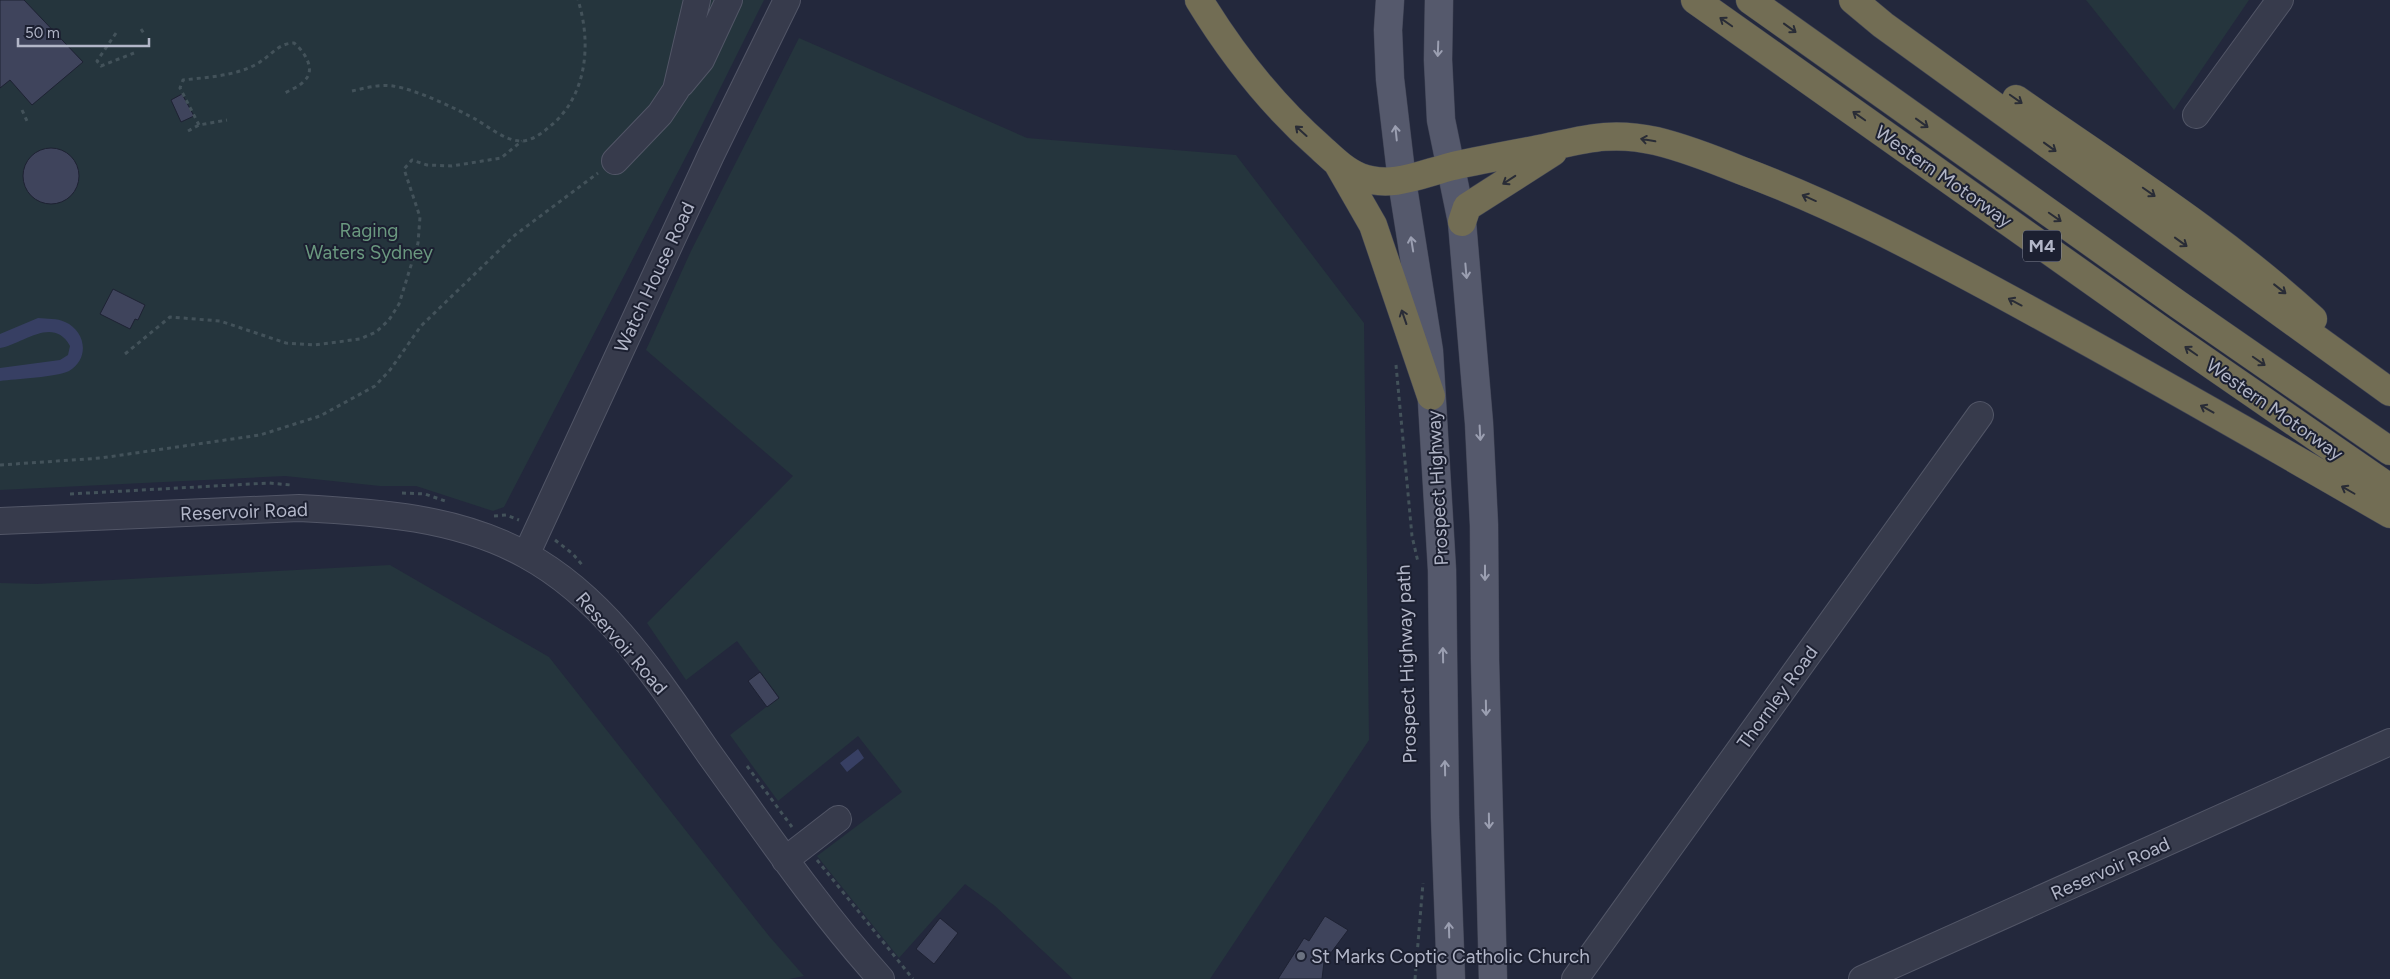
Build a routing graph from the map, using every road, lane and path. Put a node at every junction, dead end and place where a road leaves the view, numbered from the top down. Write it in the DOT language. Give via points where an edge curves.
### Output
graph roads {
  1 [pos="578,0"];
  2 [pos="697,0"];
  3 [pos="729,0"];
  4 [pos="787,0"];
  5 [pos="1199,0"];
  6 [pos="1390,0"];
  7 [pos="1439,0"];
  8 [pos="1695,0"];
  9 [pos="1750,0"];
  10 [pos="1853,0"];
  11 [pos="2280,0"];
  12 [pos="141,29"];
  13 [pos="116,33"];
  14 [pos="144,35"];
  15 [pos="134,53"];
  16 [pos="676,90"];
  17 [pos="352,91"];
  18 [pos="283,94"];
  19 [pos="22,110"];
  20 [pos="2196,116"];
  21 [pos="27,120"];
  22 [pos="227,120"];
  23 [pos="199,125"];
  24 [pos="188,130"];
  25 [pos="522,141"];
  26 [pos="1565,144"];
  27 [pos="615,161"];
  28 [pos="1338,163"];
  29 [pos="1452,166"];
  30 [pos="1402,181"];
  31 [pos="1462,222"];
  32 [pos="125,354"];
  33 [pos="1396,363"];
  34 [pos="2390,391"];
  35 [pos="1431,396"];
  36 [pos="1980,415"];
  37 [pos="2390,451"];
  38 [pos="0,465"];
  39 [pos="2390,488"];
  40 [pos="2390,514"];
  41 [pos="0,521"];
  42 [pos="526,555"];
  43 [pos="1419,570"];
  44 [pos="2390,742"];
  45 [pos="838,819"];
  46 [pos="785,860"];
  47 [pos="1424,878"];
  48 [pos="881,979"];
  49 [pos="1415,979"];
  50 [pos="1451,979"];
  51 [pos="1493,979"];
  52 [pos="1575,979"];
  53 [pos="1862,979"];
  1 -- 25 [label="path" via="585,20 586,45 576,92 566,111 554,123 538,136"];
  2 -- 16 [label="street"];
  3 -- 16 [label="street" via="701,60"];
  4 -- 42 [label="street, Watch House Road" via="710,155"];
  28 -- 5 [label="highway, one-way" via="1296,126 1246,67"];
  30 -- 6 [label="main road, Prospect Highway, one-way" via="1390,79"];
  7 -- 29 [label="main road, one-way" via="1441,120"];
  39 -- 8 [label="highway, Western Motorway / M4, one-way"];
  9 -- 37 [label="highway, Western Motorway / M4, one-way"];
  10 -- 34 [label="highway, one-way" via="1883,25"];
  11 -- 20 [label="street"];
  12 -- 14 [label="path"];
  13 -- 15 [label="path" via="97,61 101,66"];
  16 -- 27 [label="street" via="660,114"];
  17 -- 25 [label="path" via="394,86 459,110 507,138"];
  18 -- 23 [label="path" via="304,82 310,72 310,65 294,43 282,45 258,63 238,72 183,80 180,88"];
  19 -- 21 [label="path"];
  22 -- 23 [label="path"];
  23 -- 24 [label="path"];
  25 -- 32 [label="path" via="501,158 452,166 427,165 412,160 404,169 420,217 418,243 399,304 376,332 360,339 314,345 286,343 220,321 170,317"];
  26 -- 29 [label="highway"];
  26 -- 31 [label="highway, one-way" via="1467,207"];
  40 -- 26 [label="highway, one-way" via="2058,326 1854,217 1776,183 1655,141 1594,136"];
  27 -- 38 [label="path" via="515,235 421,326 375,386 320,416 260,435 101,458"];
  28 -- 30 [label="highway" via="1368,180"];
  35 -- 28 [label="highway, one-way" via="1373,225"];
  29 -- 30 [label="highway"];
  29 -- 31 [label="main road"];
  35 -- 30 [label="main road, Prospect Highway, one-way" via="1429,351"];
  31 -- 51 [label="main road, one-way" via="1484,524"];
  33 -- 43 [label="path, Prospect Highway path" via="1412,536"];
  50 -- 35 [label="main road, Prospect Highway, one-way" via="1442,570"];
  36 -- 52 [label="street, Thornley Road"];
  41 -- 42 [label="street, Reservoir Road" via="299,508 341,510 445,525 485,537"];
  42 -- 46 [label="street, Reservoir Road" via="582,596 637,654"];
  44 -- 53 [label="street, Reservoir Road"];
  45 -- 46 [label="street"];
  46 -- 48 [label="street, Reservoir Road"];
  47 -- 49 [label="path"];
}
